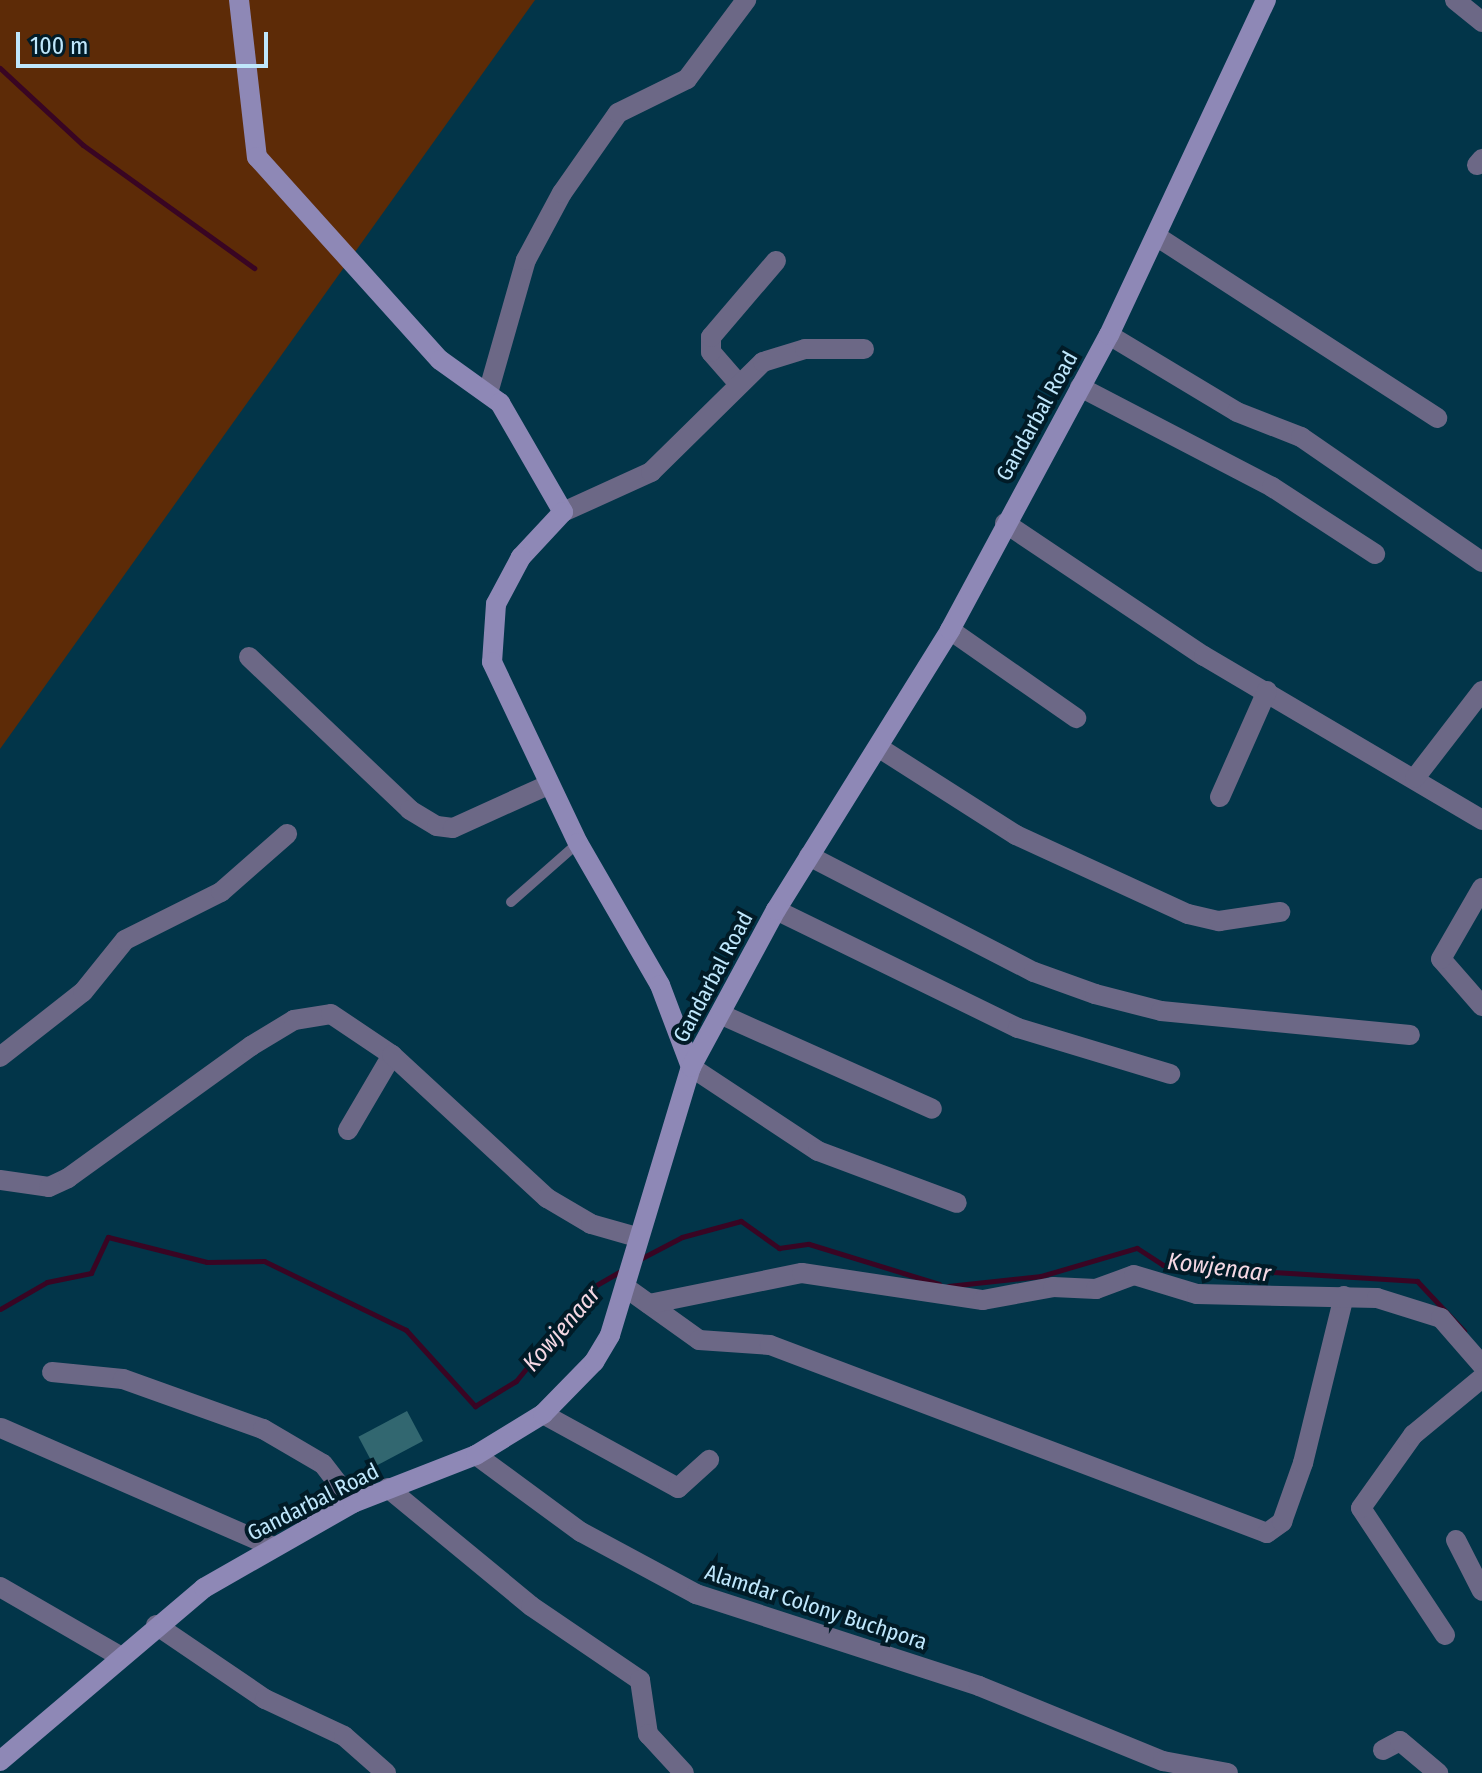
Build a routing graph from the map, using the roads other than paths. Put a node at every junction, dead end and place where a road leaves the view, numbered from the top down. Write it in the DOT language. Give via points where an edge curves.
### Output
graph roads {
  1 [pos="239,0"];
  2 [pos="746,0"];
  3 [pos="1266,0"];
  4 [pos="1455,0"];
  5 [pos="1482,22"];
  6 [pos="1156,236"];
  7 [pos="776,261"];
  8 [pos="1109,335"];
  9 [pos="864,349"];
  10 [pos="738,383"];
  11 [pos="1080,387"];
  12 [pos="488,393"];
  13 [pos="1437,418"];
  14 [pos="563,512"];
  15 [pos="1005,523"];
  16 [pos="1375,554"];
  17 [pos="1482,562"];
  18 [pos="950,630"];
  19 [pos="249,657"];
  20 [pos="1267,691"];
  21 [pos="1482,691"];
  22 [pos="1076,718"];
  23 [pos="881,749"];
  24 [pos="1415,778"];
  25 [pos="548,785"];
  26 [pos="1220,797"];
  27 [pos="1482,820"];
  28 [pos="287,834"];
  29 [pos="578,843"];
  30 [pos="809,856"];
  31 [pos="1482,888"];
  32 [pos="511,902"];
  33 [pos="776,910"];
  34 [pos="1280,912"];
  35 [pos="1482,1006"];
  36 [pos="720,1014"];
  37 [pos="1410,1035"];
  38 [pos="392,1055"];
  39 [pos="0,1057"];
  40 [pos="691,1067"];
  41 [pos="1170,1074"];
  42 [pos="932,1109"];
  43 [pos="348,1130"];
  44 [pos="0,1180"];
  45 [pos="957,1203"];
  46 [pos="637,1238"];
  47 [pos="625,1286"];
  48 [pos="1344,1296"];
  49 [pos="649,1304"];
  50 [pos="1482,1365"];
  51 [pos="52,1372"];
  52 [pos="1482,1378"];
  53 [pos="543,1414"];
  54 [pos="1,1428"];
  55 [pos="476,1455"];
  56 [pos="709,1460"];
  57 [pos="388,1488"];
  58 [pos="353,1503"];
  59 [pos="1456,1540"];
  60 [pos="273,1547"];
  61 [pos="0,1587"];
  62 [pos="1482,1591"];
  63 [pos="156,1625"];
  64 [pos="1445,1635"];
  65 [pos="118,1655"];
  66 [pos="1383,1750"];
  67 [pos="0,1761"];
  68 [pos="1159,1767"];
  69 [pos="386,1773"];
  70 [pos="684,1773"];
  71 [pos="1228,1773"];
  72 [pos="1438,1773"];
  1 -- 12 [label="street" via="257,157 440,360"];
  2 -- 12 [label="street" via="687,79 618,113 562,193 526,260"];
  3 -- 6 [label="street, Gandarbal Road"];
  4 -- 5 [label="street"];
  6 -- 8 [label="street, Gandarbal Road"];
  6 -- 13 [label="street"];
  7 -- 10 [label="street" via="711,337 711,352"];
  8 -- 11 [label="street, Gandarbal Road"];
  8 -- 17 [label="street" via="1221,404 1301,437"];
  9 -- 10 [label="street" via="775,357"];
  10 -- 14 [label="street" via="651,472"];
  11 -- 15 [label="street, Gandarbal Road"];
  11 -- 16 [label="street" via="1272,487"];
  12 -- 14 [label="street" via="513,419"];
  14 -- 25 [label="street" via="521,557 490,624 498,684"];
  15 -- 18 [label="street, Gandarbal Road"];
  15 -- 20 [label="street"];
  18 -- 22 [label="street"];
  18 -- 23 [label="street, Gandarbal Road"];
  19 -- 25 [label="street" via="410,810 437,826 453,828"];
  20 -- 24 [label="street"];
  20 -- 26 [label="street"];
  21 -- 24 [label="street"];
  23 -- 30 [label="street, Gandarbal Road"];
  23 -- 34 [label="street" via="1036,846 1188,914 1219,921"];
  24 -- 27 [label="street"];
  25 -- 29 [label="street"];
  28 -- 39 [label="street" via="221,892 125,940 83,992"];
  29 -- 32 [label="lane"];
  29 -- 40 [label="street" via="660,985"];
  30 -- 33 [label="street, Gandarbal Road"];
  30 -- 37 [label="street" via="1034,972 1095,994 1161,1011"];
  31 -- 35 [label="street" via="1441,959"];
  33 -- 36 [label="street, Gandarbal Road"];
  33 -- 41 [label="street" via="1018,1028"];
  36 -- 40 [label="street, Gandarbal Road"];
  36 -- 42 [label="street"];
  38 -- 43 [label="street"];
  38 -- 44 [label="street" via="345,1019 294,1020 68,1178 49,1187"];
  38 -- 46 [label="street" via="547,1198 591,1224"];
  40 -- 45 [label="street" via="818,1151"];
  40 -- 46 [label="street, Gandarbal Road"];
  46 -- 47 [label="street, Gandarbal Road"];
  47 -- 49 [label="street"];
  47 -- 53 [label="street, Gandarbal Road" via="594,1362"];
  48 -- 49 [label="street" via="1197,1294 1134,1275 1096,1289 1053,1287 983,1300 802,1273"];
  48 -- 49 [label="street" via="1303,1463 1282,1522 1267,1533 770,1345 699,1340"];
  48 -- 50 [label="street" via="1441,1318"];
  51 -- 58 [label="street" via="123,1379 263,1429 323,1464"];
  52 -- 64 [label="street" via="1413,1435 1361,1508"];
  53 -- 55 [label="street, Gandarbal Road"];
  53 -- 56 [label="street" via="678,1488"];
  54 -- 60 [label="street"];
  55 -- 57 [label="street, Gandarbal Road"];
  55 -- 68 [label="street, Alamdar Colony Buchpora" via="581,1532 696,1594 979,1686"];
  57 -- 58 [label="street, Gandarbal Road"];
  57 -- 70 [label="street" via="531,1606 640,1680 648,1734"];
  58 -- 60 [label="street, Gandarbal Road"];
  59 -- 62 [label="street"];
  60 -- 63 [label="street, Gandarbal Road"];
  61 -- 65 [label="street"];
  63 -- 65 [label="street, Gandarbal Road"];
  63 -- 69 [label="street" via="265,1699 344,1736"];
  65 -- 67 [label="street, Gandarbal Road"];
  66 -- 72 [label="street" via="1400,1741"];
  68 -- 71 [label="street, Alamdar Colony Buchpora"];
}
